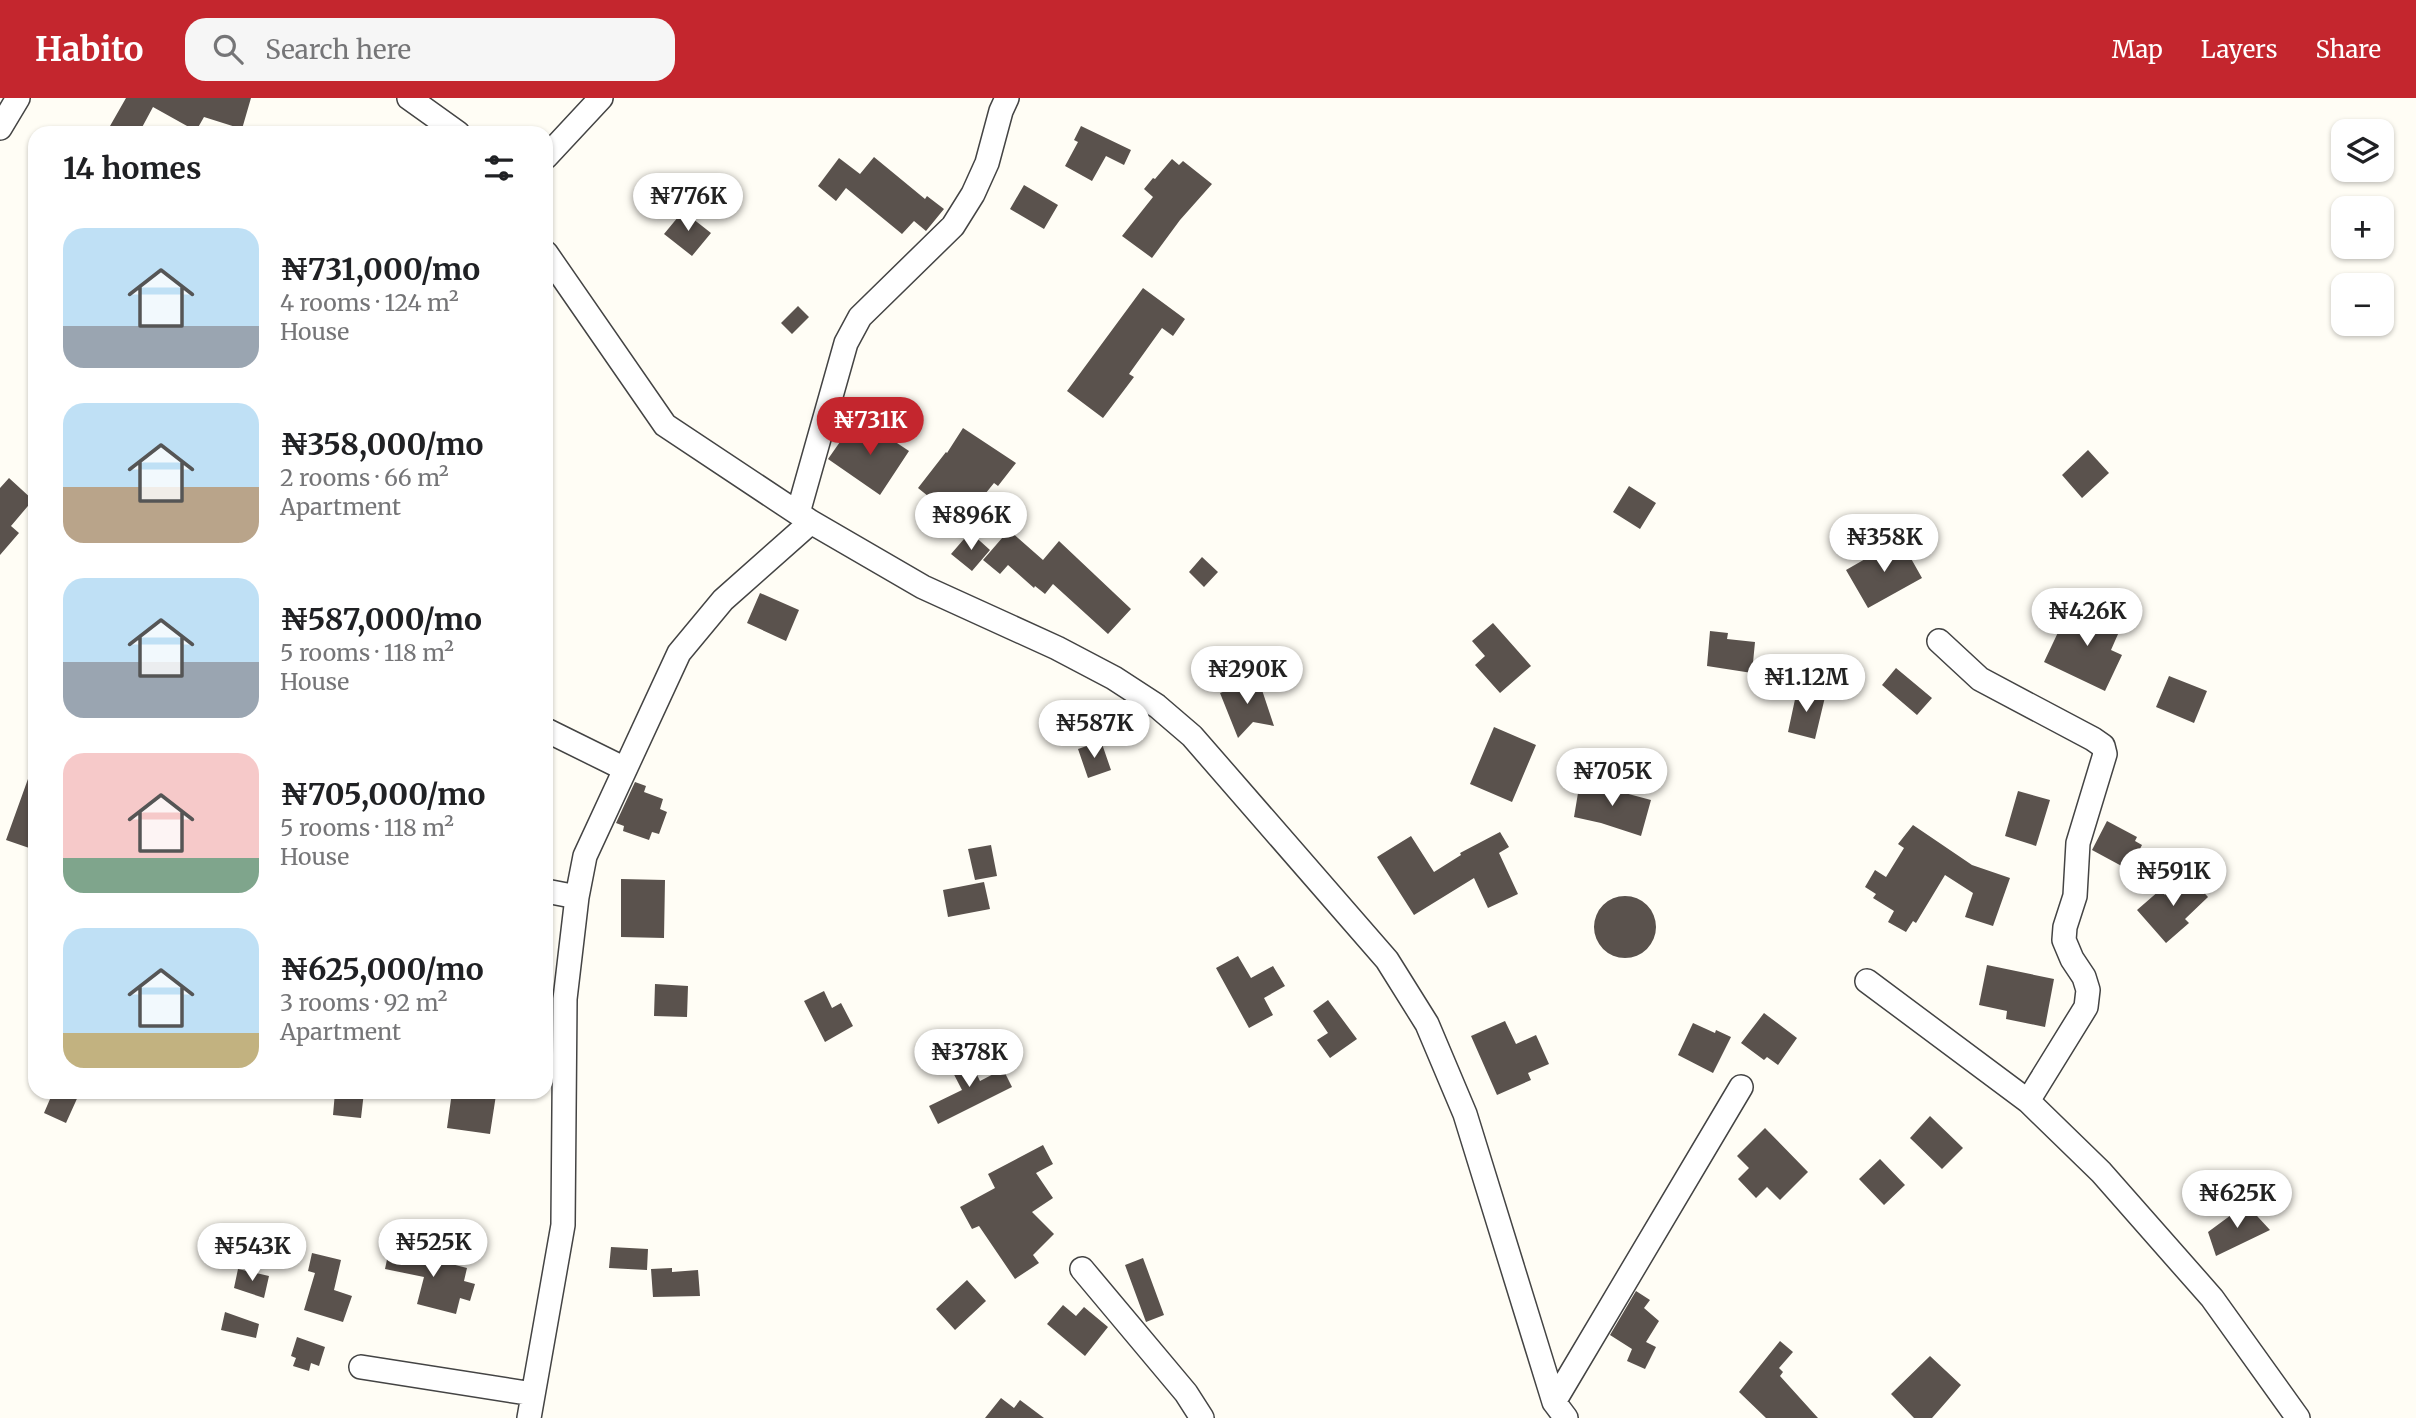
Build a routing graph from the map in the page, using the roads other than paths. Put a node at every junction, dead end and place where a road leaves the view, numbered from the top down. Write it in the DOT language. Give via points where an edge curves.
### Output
graph roads {
  1 [pos="409,98"];
  2 [pos="600,98"];
  3 [pos="1007,98"];
  4 [pos="15,99"];
  5 [pos="448,126"];
  6 [pos="0,128"];
  7 [pos="553,149"];
  8 [pos="553,263"];
  9 [pos="804,518"];
  10 [pos="1938,641"];
  11 [pos="553,733"];
  12 [pos="625,769"];
  13 [pos="553,892"];
  14 [pos="577,897"];
  15 [pos="1867,981"];
  16 [pos="1741,1087"];
  17 [pos="2028,1101"];
  18 [pos="1082,1269"];
  19 [pos="361,1367"];
  20 [pos="533,1394"];
  21 [pos="1560,1410"];
  22 [pos="529,1418"];
  23 [pos="1202,1418"];
  24 [pos="2298,1418"];
  1 -- 5 [label="street"];
  2 -- 7 [label="street"];
  3 -- 9 [label="street" via="987,163 953,226 860,317 846,343"];
  4 -- 6 [label="street"];
  8 -- 9 [label="street" via="665,425"];
  9 -- 12 [label="street" via="723,600 679,653"];
  9 -- 21 [label="street" via="923,587 1057,648 1157,706 1192,736 1387,960 1427,1024 1465,1114"];
  10 -- 17 [label="street" via="1980,679 2094,739 2105,754 2078,843 2075,896 2064,940 2084,977 2086,1007"];
  11 -- 12 [label="street"];
  12 -- 14 [label="street" via="585,856"];
  13 -- 14 [label="street"];
  14 -- 20 [label="street" via="565,999 563,1225"];
  15 -- 17 [label="street"];
  16 -- 21 [label="street"];
  17 -- 24 [label="street" via="2101,1172 2211,1297"];
  18 -- 23 [label="street"];
  19 -- 20 [label="street"];
  20 -- 22 [label="street"];
}
